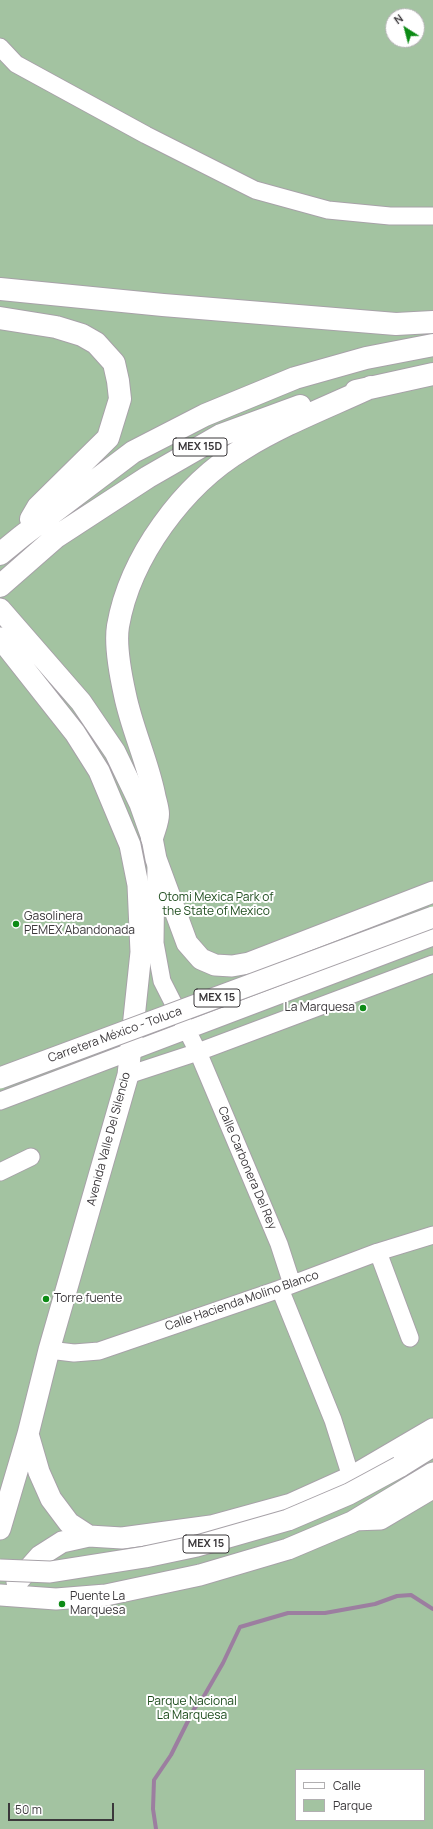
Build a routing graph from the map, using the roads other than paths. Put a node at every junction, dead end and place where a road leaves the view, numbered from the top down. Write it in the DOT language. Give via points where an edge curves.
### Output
graph roads {
  1 [pos="0,47"];
  2 [pos="433,216"];
  3 [pos="0,289"];
  4 [pos="0,318"];
  5 [pos="433,322"];
  6 [pos="433,346"];
  7 [pos="433,374"];
  8 [pos="371,387"];
  9 [pos="22,536"];
  10 [pos="0,554"];
  11 [pos="0,586"];
  12 [pos="0,610"];
  13 [pos="13,643"];
  14 [pos="130,845"];
  15 [pos="154,848"];
  16 [pos="433,892"];
  17 [pos="433,917"];
  18 [pos="433,938"];
  19 [pos="433,964"];
  20 [pos="187,1030"];
  21 [pos="198,1052"];
  22 [pos="130,1053"];
  23 [pos="128,1075"];
  24 [pos="0,1078"];
  25 [pos="0,1101"];
  26 [pos="31,1157"];
  27 [pos="0,1172"];
  28 [pos="433,1236"];
  29 [pos="378,1252"];
  30 [pos="286,1287"];
  31 [pos="410,1338"];
  32 [pos="49,1350"];
  33 [pos="433,1429"];
  34 [pos="28,1434"];
  35 [pos="433,1446"];
  36 [pos="433,1473"];
  37 [pos="351,1477"];
  38 [pos="433,1490"];
  39 [pos="352,1522"];
  40 [pos="0,1527"];
  41 [pos="89,1536"];
  42 [pos="0,1570"];
  43 [pos="2,1597"];
  1 -- 2 [label="street" via="16,64 146,135 255,190 328,210 390,216"];
  3 -- 5 [label="highway" via="396,324"];
  4 -- 9 [label="highway" via="56,327 82,335 96,343 114,363 120,399 108,438 38,507"];
  6 -- 9 [label="highway, MEX 15D" via="366,358 295,378 205,414 133,452"];
  7 -- 8 [label="highway, MEX 15D"];
  8 -- 11 [label="highway, MEX 15D" via="297,407 221,435 148,477 56,537"];
  8 -- 15 [label="highway" via="263,438 213,470 168,518 133,576 118,628 120,664 125,697 150,775 158,814"];
  9 -- 10 [label="highway, MEX 15D"];
  12 -- 13 [label="main road"];
  13 -- 14 [label="main road, Avenida Valle Del Silencio" via="99,771"];
  13 -- 15 [label="main road" via="80,702 115,752 140,804"];
  14 -- 15 [label="main road"];
  14 -- 22 [label="main road, Avenida Valle Del Silencio" via="138,885 140,952"];
  15 -- 16 [label="main road" via="187,942 201,959 215,965 249,963"];
  15 -- 20 [label="street, Calle Carbonera Del Rey" via="155,943 162,981"];
  17 -- 24 [label="main road, Carretera México - Toluca / MEX 15, bridge"];
  18 -- 20 [label="street"];
  19 -- 21 [label="street"];
  20 -- 21 [label="street, Calle Carbonera Del Rey"];
  20 -- 22 [label="street"];
  21 -- 23 [label="street"];
  21 -- 30 [label="street, Calle Carbonera Del Rey" via="279,1244"];
  22 -- 23 [label="main road, Avenida Valle Del Silencio"];
  22 -- 25 [label="street"];
  23 -- 32 [label="main road, Avenida Valle Del Silencio"];
  26 -- 27 [label="street"];
  28 -- 29 [label="street, Calle Hacienda Molino Blanco"];
  29 -- 30 [label="street, Calle Hacienda Molino Blanco"];
  29 -- 31 [label="street"];
  30 -- 32 [label="street, Calle Hacienda Molino Blanco" via="100,1351"];
  30 -- 37 [label="street, Calle Carbonera Del Rey" via="334,1420"];
  32 -- 34 [label="main road, Avenida Valle Del Silencio"];
  33 -- 37 [label="main road"];
  34 -- 40 [label="main road, Avenida Valle Del Silencio"];
  34 -- 41 [label="main road" via="50,1499 69,1523"];
  35 -- 42 [label="main road, MEX 15, bridge" via="349,1494 288,1520 197,1546 145,1557 50,1572"];
  36 -- 39 [label="main road"];
  37 -- 41 [label="main road" via="291,1504 211,1526 122,1538"];
  38 -- 39 [label="street" via="381,1521"];
  39 -- 43 [label="main road" via="288,1550 200,1575 106,1595 56,1599"];
  41 -- 43 [label="main road" via="62,1542 40,1556"];
}
